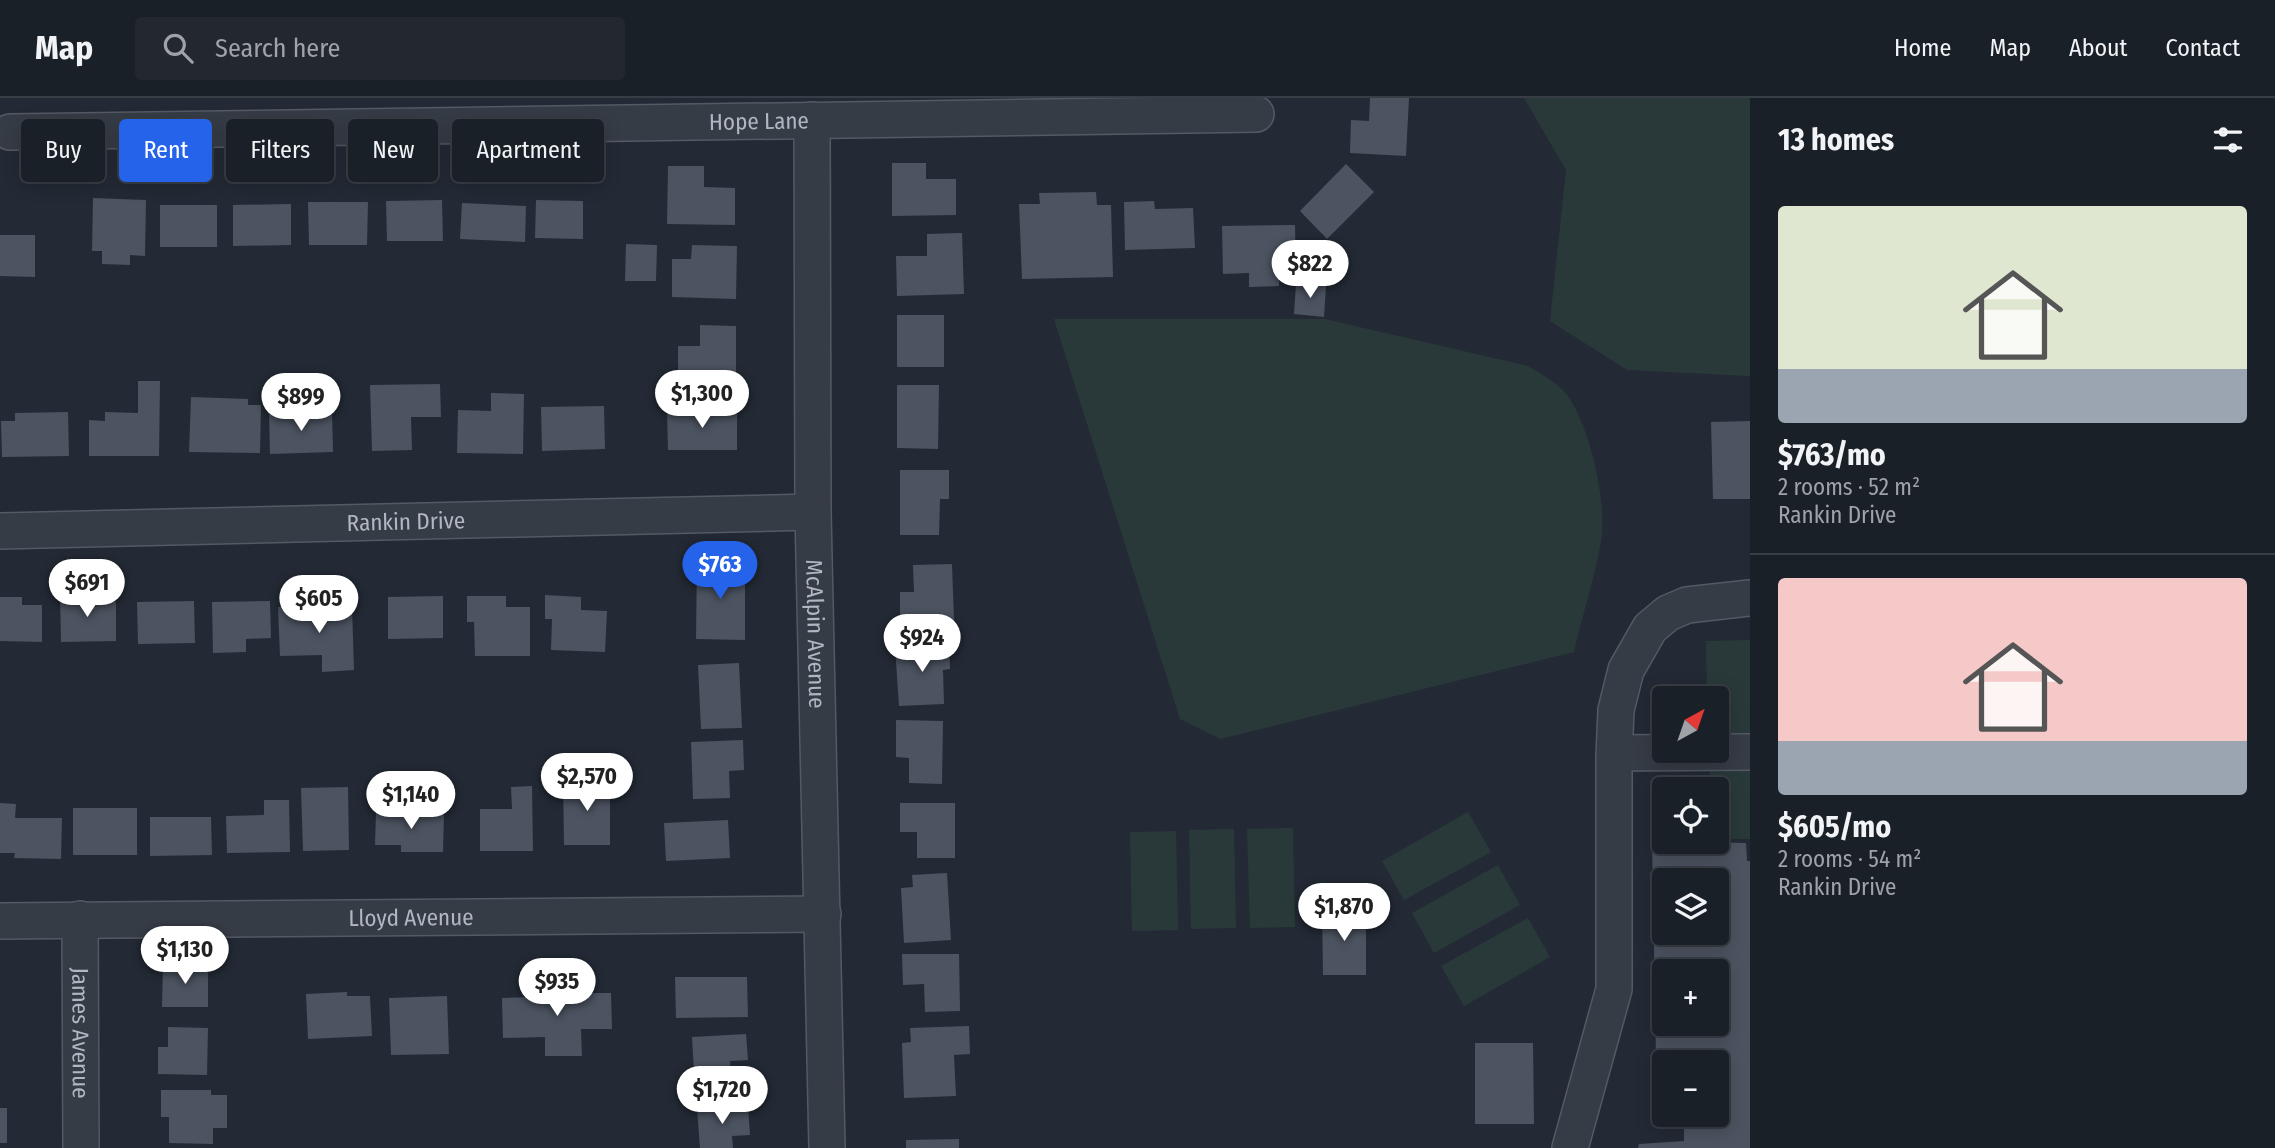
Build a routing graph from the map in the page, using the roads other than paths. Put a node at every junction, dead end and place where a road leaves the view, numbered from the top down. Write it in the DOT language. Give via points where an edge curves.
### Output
graph roads {
  1 [pos="601,111"];
  2 [pos="1256,114"];
  3 [pos="812,120"];
  4 [pos="10,132"];
  5 [pos="813,512"];
  6 [pos="0,531"];
  7 [pos="1750,598"];
  8 [pos="1750,752"];
  9 [pos="1615,753"];
  10 [pos="823,914"];
  11 [pos="80,919"];
  12 [pos="0,921"];
  13 [pos="81,1148"];
  14 [pos="827,1148"];
  15 [pos="1570,1148"];
  1 -- 3 [label="street, Hope Lane"];
  1 -- 4 [label="street, Hope Lane"];
  2 -- 3 [label="street, Hope Lane"];
  3 -- 5 [label="street, McAlpin Avenue"];
  5 -- 6 [label="street, Rankin Drive"];
  5 -- 10 [label="street, McAlpin Avenue"];
  7 -- 9 [label="street" via="1687,605 1650,628 1626,670 1616,710"];
  8 -- 9 [label="street"];
  9 -- 15 [label="street" via="1614,989"];
  10 -- 11 [label="street, Lloyd Avenue"];
  10 -- 14 [label="street, McAlpin Avenue"];
  11 -- 12 [label="street, Lloyd Avenue"];
  11 -- 13 [label="street, James Avenue"];
}
